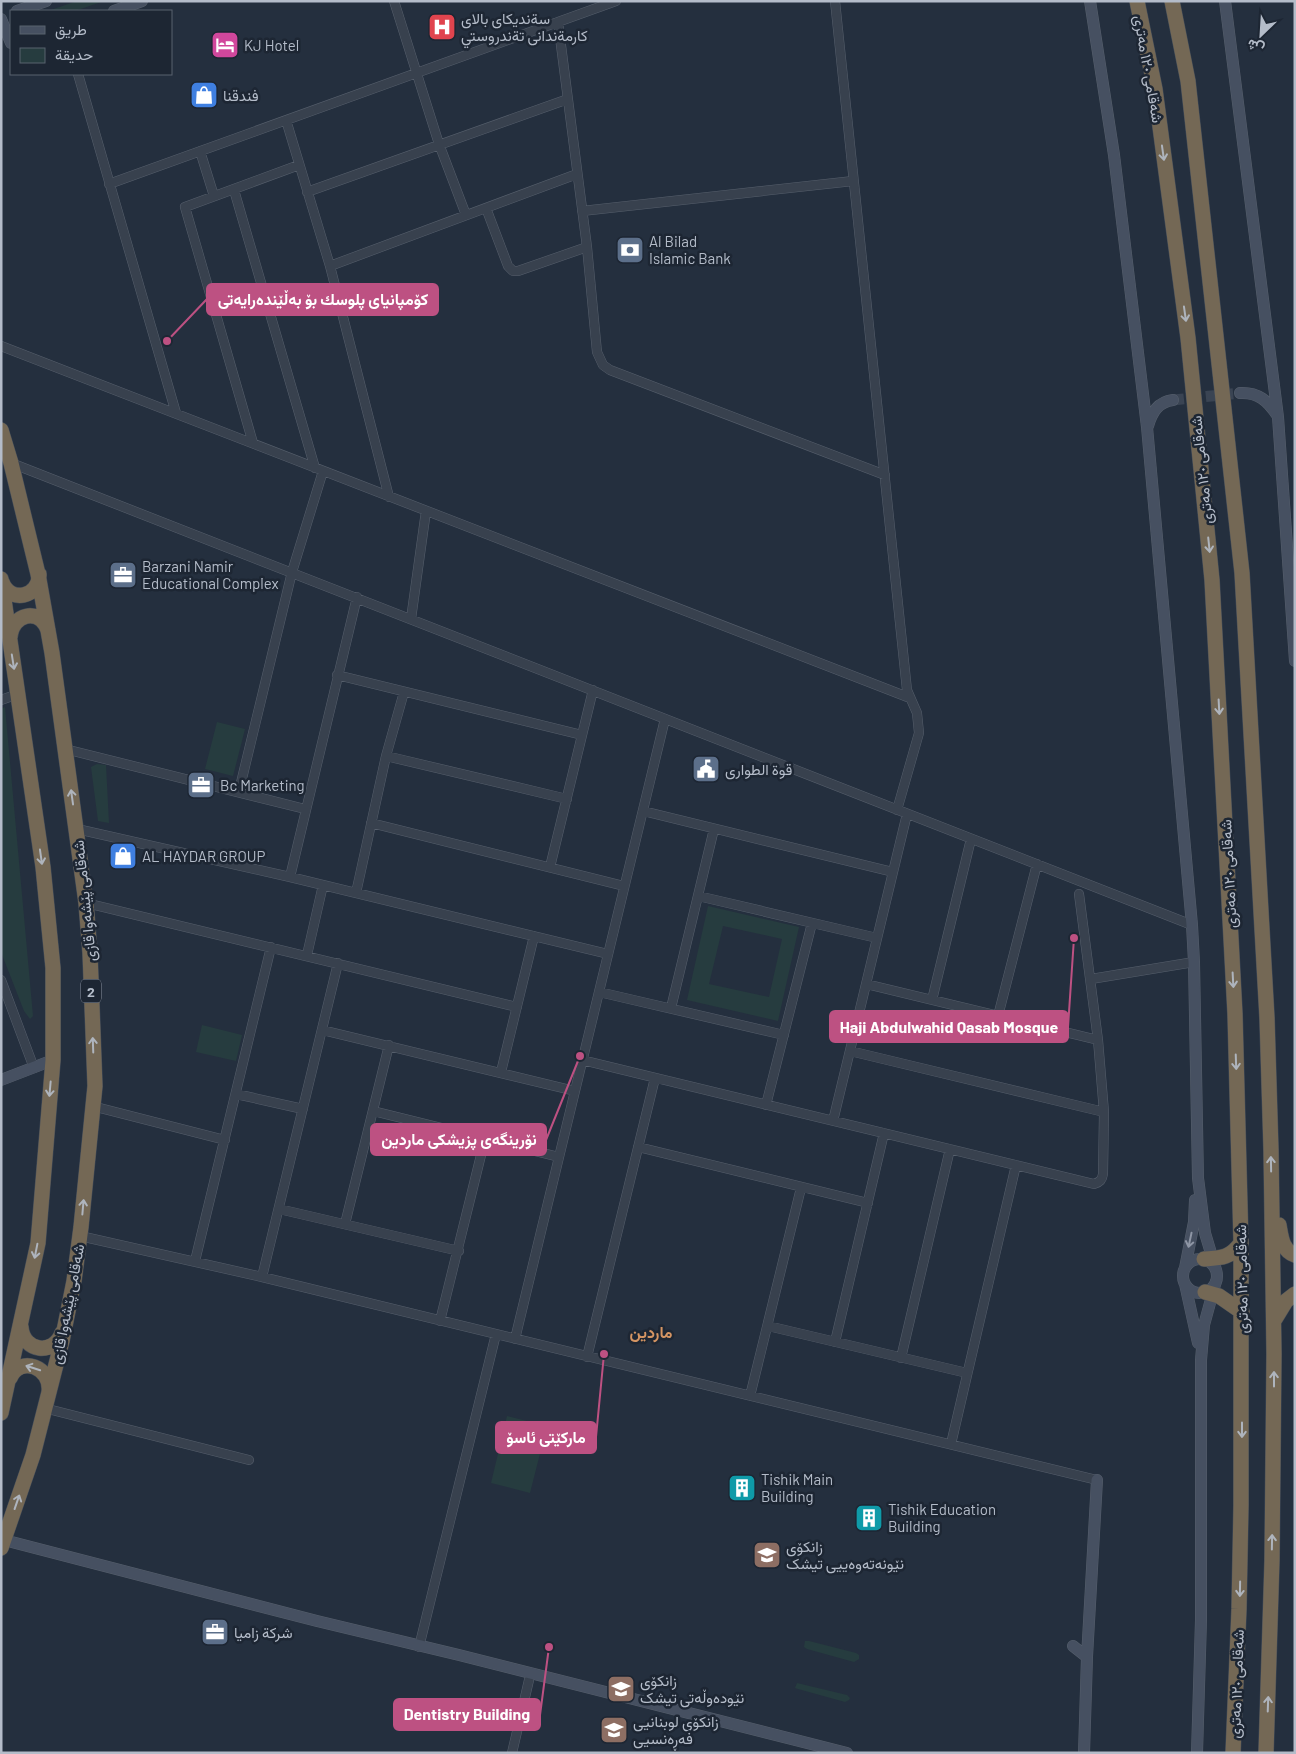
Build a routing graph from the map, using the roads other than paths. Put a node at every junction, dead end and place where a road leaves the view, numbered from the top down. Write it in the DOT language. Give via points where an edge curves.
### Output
graph roads {
  1 [pos="46,1"];
  2 [pos="142,1"];
  3 [pos="394,1"];
  4 [pos="616,1"];
  5 [pos="835,1"];
  6 [pos="1090,1"];
  7 [pos="1137,1"];
  8 [pos="1172,1"];
  9 [pos="1225,1"];
  10 [pos="21,10"];
  11 [pos="117,10"];
  12 [pos="1,18"];
  13 [pos="558,22"];
  14 [pos="10,42"];
  15 [pos="416,73"];
  16 [pos="78,75"];
  17 [pos="568,99"];
  18 [pos="286,120"];
  19 [pos="439,144"];
  20 [pos="200,151"];
  21 [pos="299,165"];
  22 [pos="578,174"];
  23 [pos="853,181"];
  24 [pos="109,184"];
  25 [pos="234,190"];
  26 [pos="307,192"];
  27 [pos="214,196"];
  28 [pos="486,208"];
  29 [pos="582,211"];
  30 [pos="466,215"];
  31 [pos="587,247"];
  32 [pos="330,266"];
  33 [pos="1,346"];
  34 [pos="1240,393"];
  35 [pos="1173,400"];
  36 [pos="176,413"];
  37 [pos="1278,417"];
  38 [pos="1147,427"];
  39 [pos="1,430"];
  40 [pos="253,443"];
  41 [pos="11,463"];
  42 [pos="319,469"];
  43 [pos="885,475"];
  44 [pos="390,497"];
  45 [pos="426,511"];
  46 [pos="292,572"];
  47 [pos="38,574"];
  48 [pos="1,580"];
  49 [pos="357,597"];
  50 [pos="411,619"];
  51 [pos="49,633"];
  52 [pos="10,641"];
  53 [pos="1295,660"];
  54 [pos="337,675"];
  55 [pos="593,690"];
  56 [pos="404,692"];
  57 [pos="18,694"];
  58 [pos="910,698"];
  59 [pos="1,700"];
  60 [pos="665,718"];
  61 [pos="582,734"];
  62 [pos="65,749"];
  63 [pos="386,756"];
  64 [pos="239,791"];
  65 [pos="567,799"];
  66 [pos="305,808"];
  67 [pos="897,810"];
  68 [pos="643,811"];
  69 [pos="908,814"];
  70 [pos="371,823"];
  71 [pos="76,829"];
  72 [pos="714,829"];
  73 [pos="971,839"];
  74 [pos="1037,864"];
  75 [pos="550,867"];
  76 [pos="893,872"];
  77 [pos="290,877"];
  78 [pos="323,885"];
  79 [pos="624,886"];
  80 [pos="356,893"];
  81 [pos="1079,894"];
  82 [pos="698,896"];
  83 [pos="86,903"];
  84 [pos="812,923"];
  85 [pos="1192,925"];
  86 [pos="534,936"];
  87 [pos="877,938"];
  88 [pos="271,947"];
  89 [pos="608,954"];
  90 [pos="306,956"];
  91 [pos="1194,962"];
  92 [pos="338,963"];
  93 [pos="1091,978"];
  94 [pos="1,980"];
  95 [pos="866,984"];
  96 [pos="599,992"];
  97 [pos="932,1000"];
  98 [pos="517,1007"];
  99 [pos="671,1008"];
  100 [pos="998,1016"];
  101 [pos="322,1030"];
  102 [pos="784,1035"];
  103 [pos="1098,1040"];
  104 [pos="389,1045"];
  105 [pos="850,1052"];
  106 [pos="53,1060"];
  107 [pos="582,1060"];
  108 [pos="34,1068"];
  109 [pos="501,1072"];
  110 [pos="654,1078"];
  111 [pos="1,1080"];
  112 [pos="575,1090"];
  113 [pos="236,1094"];
  114 [pos="766,1105"];
  115 [pos="92,1106"];
  116 [pos="303,1110"];
  117 [pos="373,1111"];
  118 [pos="1104,1112"];
  119 [pos="833,1121"];
  120 [pos="884,1133"];
  121 [pos="485,1139"];
  122 [pos="225,1140"];
  123 [pos="638,1147"];
  124 [pos="950,1150"];
  125 [pos="559,1157"];
  126 [pos="1016,1165"];
  127 [pos="1198,1178"];
  128 [pos="802,1188"];
  129 [pos="1272,1201"];
  130 [pos="868,1203"];
  131 [pos="279,1209"];
  132 [pos="345,1224"];
  133 [pos="80,1236"];
  134 [pos="1242,1243"];
  135 [pos="459,1251"];
  136 [pos="1295,1255"];
  137 [pos="195,1261"];
  138 [pos="1185,1268"];
  139 [pos="1211,1276"];
  140 [pos="262,1277"];
  141 [pos="1185,1284"];
  142 [pos="1295,1294"];
  143 [pos="1242,1312"];
  144 [pos="1274,1320"];
  145 [pos="440,1321"];
  146 [pos="768,1326"];
  147 [pos="21,1327"];
  148 [pos="64,1327"];
  149 [pos="496,1334"];
  150 [pos="515,1338"];
  151 [pos="835,1342"];
  152 [pos="588,1357"];
  153 [pos="901,1358"];
  154 [pos="1200,1360"];
  155 [pos="967,1373"];
  156 [pos="8,1381"];
  157 [pos="750,1396"];
  158 [pos="46,1400"];
  159 [pos="1,1413"];
  160 [pos="951,1444"];
  161 [pos="249,1460"];
  162 [pos="1098,1480"];
  163 [pos="3,1544"];
  164 [pos="1073,1646"];
  165 [pos="419,1647"];
  166 [pos="1088,1657"];
  167 [pos="529,1680"];
  168 [pos="512,1753"];
  169 [pos="820,1753"];
  170 [pos="847,1753"];
  171 [pos="1084,1753"];
  172 [pos="1197,1753"];
  173 [pos="1234,1753"];
  174 [pos="1266,1753"];
  1 -- 10 [label="street"];
  2 -- 11 [label="street"];
  3 -- 15 [label="street"];
  4 -- 13 [label="street"];
  5 -- 23 [label="street"];
  6 -- 38 [label="street" via="1114,155"];
  7 -- 134 [label="highway, شەقامی ١٢٠ مەتری, one-way" via="1155,89 1188,338 1212,580 1235,1014"];
  129 -- 8 [label="highway, شەقامی ١٢٠ مەتری, one-way" via="1267,1018 1242,573 1188,82"];
  9 -- 37 [label="street"];
  12 -- 14 [label="street"];
  13 -- 15 [label="street"];
  13 -- 17 [label="street"];
  15 -- 18 [label="street"];
  15 -- 19 [label="street"];
  16 -- 24 [label="street"];
  17 -- 19 [label="street"];
  17 -- 22 [label="street"];
  18 -- 20 [label="street"];
  18 -- 21 [label="street"];
  19 -- 26 [label="street"];
  19 -- 30 [label="street"];
  20 -- 24 [label="street"];
  20 -- 27 [label="street"];
  21 -- 25 [label="street"];
  21 -- 26 [label="street"];
  22 -- 28 [label="street"];
  22 -- 29 [label="street"];
  23 -- 29 [label="street"];
  23 -- 43 [label="street"];
  24 -- 36 [label="street"];
  25 -- 27 [label="street"];
  25 -- 42 [label="street"];
  26 -- 32 [label="street"];
  27 -- 40 [label="street" via="185,207"];
  28 -- 30 [label="street"];
  28 -- 31 [label="street" via="508,266 513,271"];
  29 -- 31 [label="street"];
  30 -- 32 [label="street"];
  31 -- 43 [label="street" via="597,352 606,368"];
  32 -- 44 [label="street"];
  33 -- 36 [label="street"];
  34 -- 37 [label="street" via="1252,394 1270,403"];
  35 -- 38 [label="street" via="1155,409"];
  36 -- 40 [label="street"];
  37 -- 53 [label="street"];
  38 -- 85 [label="street"];
  39 -- 41 [label="highway, شەقامی پێشەوا قازی / 2"];
  40 -- 42 [label="street"];
  41 -- 46 [label="street"];
  41 -- 47 [label="highway, شەقامی پێشەوا قازی / 2"];
  42 -- 44 [label="street"];
  42 -- 46 [label="street"];
  43 -- 58 [label="street"];
  44 -- 45 [label="street"];
  45 -- 50 [label="street"];
  45 -- 58 [label="street"];
  46 -- 49 [label="street"];
  46 -- 64 [label="street"];
  47 -- 48 [label="highway" via="35,589 22,596 8,591"];
  47 -- 51 [label="highway, شەقامی پێشەوا قازی / 2"];
  48 -- 52 [label="highway"];
  49 -- 50 [label="street"];
  49 -- 54 [label="street"];
  50 -- 55 [label="street"];
  51 -- 52 [label="highway" via="40,619 26,616 14,624"];
  51 -- 62 [label="highway, شەقامی پێشەوا قازی / 2"];
  52 -- 57 [label="highway, one-way"];
  54 -- 56 [label="street"];
  54 -- 66 [label="street"];
  55 -- 60 [label="street"];
  55 -- 61 [label="street"];
  56 -- 61 [label="street"];
  56 -- 63 [label="street"];
  57 -- 59 [label="street"];
  57 -- 106 [label="highway, one-way" via="43,867 53,968"];
  58 -- 67 [label="street" via="917,714 919,733"];
  60 -- 67 [label="street"];
  60 -- 68 [label="street"];
  61 -- 65 [label="street"];
  62 -- 64 [label="street"];
  71 -- 62 [label="highway, شەقامی پێشەوا قازی / 2, one-way"];
  63 -- 65 [label="street"];
  63 -- 70 [label="street"];
  64 -- 66 [label="street"];
  65 -- 75 [label="street"];
  66 -- 77 [label="street"];
  67 -- 69 [label="street"];
  68 -- 72 [label="street"];
  68 -- 79 [label="street"];
  69 -- 73 [label="street"];
  69 -- 76 [label="street"];
  70 -- 75 [label="street"];
  70 -- 80 [label="street"];
  71 -- 77 [label="street"];
  71 -- 83 [label="highway, شەقامی پێشەوا قازی / 2"];
  72 -- 76 [label="street"];
  72 -- 82 [label="street"];
  73 -- 74 [label="street"];
  73 -- 97 [label="street"];
  74 -- 85 [label="street"];
  74 -- 100 [label="street"];
  75 -- 79 [label="street"];
  76 -- 87 [label="street"];
  77 -- 78 [label="street"];
  78 -- 80 [label="street"];
  78 -- 90 [label="street"];
  79 -- 89 [label="street"];
  80 -- 86 [label="street"];
  81 -- 93 [label="street"];
  82 -- 84 [label="street"];
  82 -- 99 [label="street"];
  83 -- 88 [label="street"];
  115 -- 83 [label="highway, شەقامی پێشەوا قازی / 2, one-way" via="94,1076"];
  84 -- 87 [label="street"];
  84 -- 102 [label="street"];
  85 -- 91 [label="street"];
  86 -- 89 [label="street"];
  86 -- 98 [label="street"];
  87 -- 95 [label="street"];
  88 -- 90 [label="street"];
  88 -- 113 [label="street"];
  89 -- 96 [label="street"];
  90 -- 92 [label="street"];
  91 -- 93 [label="street"];
  91 -- 127 [label="street"];
  92 -- 98 [label="street"];
  92 -- 101 [label="street"];
  93 -- 103 [label="street"];
  94 -- 108 [label="street"];
  95 -- 97 [label="street"];
  95 -- 105 [label="street"];
  96 -- 99 [label="street"];
  96 -- 107 [label="street"];
  97 -- 100 [label="street"];
  98 -- 109 [label="street"];
  99 -- 102 [label="street"];
  100 -- 103 [label="street"];
  101 -- 104 [label="street"];
  101 -- 116 [label="street"];
  102 -- 114 [label="street"];
  103 -- 118 [label="street"];
  104 -- 109 [label="street"];
  104 -- 117 [label="street"];
  105 -- 118 [label="street"];
  105 -- 119 [label="street"];
  106 -- 108 [label="street"];
  106 -- 147 [label="highway, one-way" via="38,1243"];
  107 -- 110 [label="street"];
  107 -- 112 [label="street"];
  108 -- 111 [label="street"];
  109 -- 112 [label="street"];
  110 -- 114 [label="street"];
  110 -- 123 [label="street"];
  112 -- 125 [label="street"];
  113 -- 116 [label="street"];
  113 -- 122 [label="street"];
  114 -- 119 [label="street"];
  115 -- 122 [label="street"];
  133 -- 115 [label="highway, شەقامی پێشەوا قازی / 2, one-way"];
  116 -- 131 [label="street"];
  117 -- 121 [label="street"];
  117 -- 132 [label="street"];
  118 -- 126 [label="street" via="1103,1174 1098,1183"];
  119 -- 120 [label="street"];
  120 -- 124 [label="street"];
  120 -- 130 [label="street"];
  121 -- 125 [label="street"];
  121 -- 135 [label="street"];
  122 -- 137 [label="street"];
  123 -- 128 [label="street"];
  123 -- 152 [label="street"];
  124 -- 126 [label="street"];
  124 -- 153 [label="street"];
  125 -- 150 [label="street"];
  126 -- 155 [label="street"];
  127 -- 138 [label="street, one-way"];
  127 -- 139 [label="street"];
  128 -- 130 [label="street"];
  128 -- 146 [label="street"];
  129 -- 136 [label="highway" via="1285,1248"];
  129 -- 144 [label="highway, شەقامی ١٢٠ مەتری"];
  130 -- 151 [label="street"];
  131 -- 132 [label="street"];
  131 -- 140 [label="street"];
  132 -- 135 [label="street"];
  133 -- 137 [label="street"];
  133 -- 148 [label="highway, شەقامی پێشەوا قازی / 2"];
  134 -- 139 [label="highway"];
  134 -- 143 [label="highway, شەقامی ١٢٠ مەتری"];
  135 -- 145 [label="street"];
  137 -- 140 [label="street"];
  138 -- 139 [label="street" via="1193,1260"];
  138 -- 141 [label="street"];
  139 -- 141 [label="street" via="1194,1292"];
  139 -- 143 [label="highway" via="1229,1302"];
  139 -- 154 [label="street"];
  140 -- 145 [label="street"];
  141 -- 154 [label="street"];
  142 -- 144 [label="highway" via="1286,1301"];
  143 -- 173 [label="highway, شەقامی ١٢٠ مەتری, one-way"];
  174 -- 144 [label="highway, شەقامی ١٢٠ مەتری, one-way"];
  145 -- 149 [label="street"];
  146 -- 151 [label="street"];
  146 -- 157 [label="street"];
  147 -- 148 [label="highway" via="25,1340 36,1348 56,1343"];
  147 -- 156 [label="highway"];
  148 -- 158 [label="highway, شەقامی پێشەوا قازی / 2"];
  149 -- 150 [label="street"];
  149 -- 165 [label="street"];
  150 -- 152 [label="street"];
  151 -- 153 [label="street"];
  152 -- 157 [label="street"];
  153 -- 155 [label="street"];
  154 -- 172 [label="street"];
  155 -- 160 [label="street"];
  158 -- 156 [label="highway, one-way" via="49,1387 45,1375 35,1367 16,1369"];
  156 -- 159 [label="highway"];
  157 -- 160 [label="street"];
  158 -- 161 [label="street"];
  163 -- 158 [label="highway, شەقامی پێشەوا قازی / 2, one-way" via="33,1455"];
  160 -- 162 [label="street"];
  162 -- 166 [label="street"];
  163 -- 165 [label="street"];
  164 -- 166 [label="street"];
  165 -- 167 [label="street"];
  165 -- 170 [label="street"];
  166 -- 171 [label="street"];
  167 -- 168 [label="street"];
  167 -- 169 [label="street"];
}
